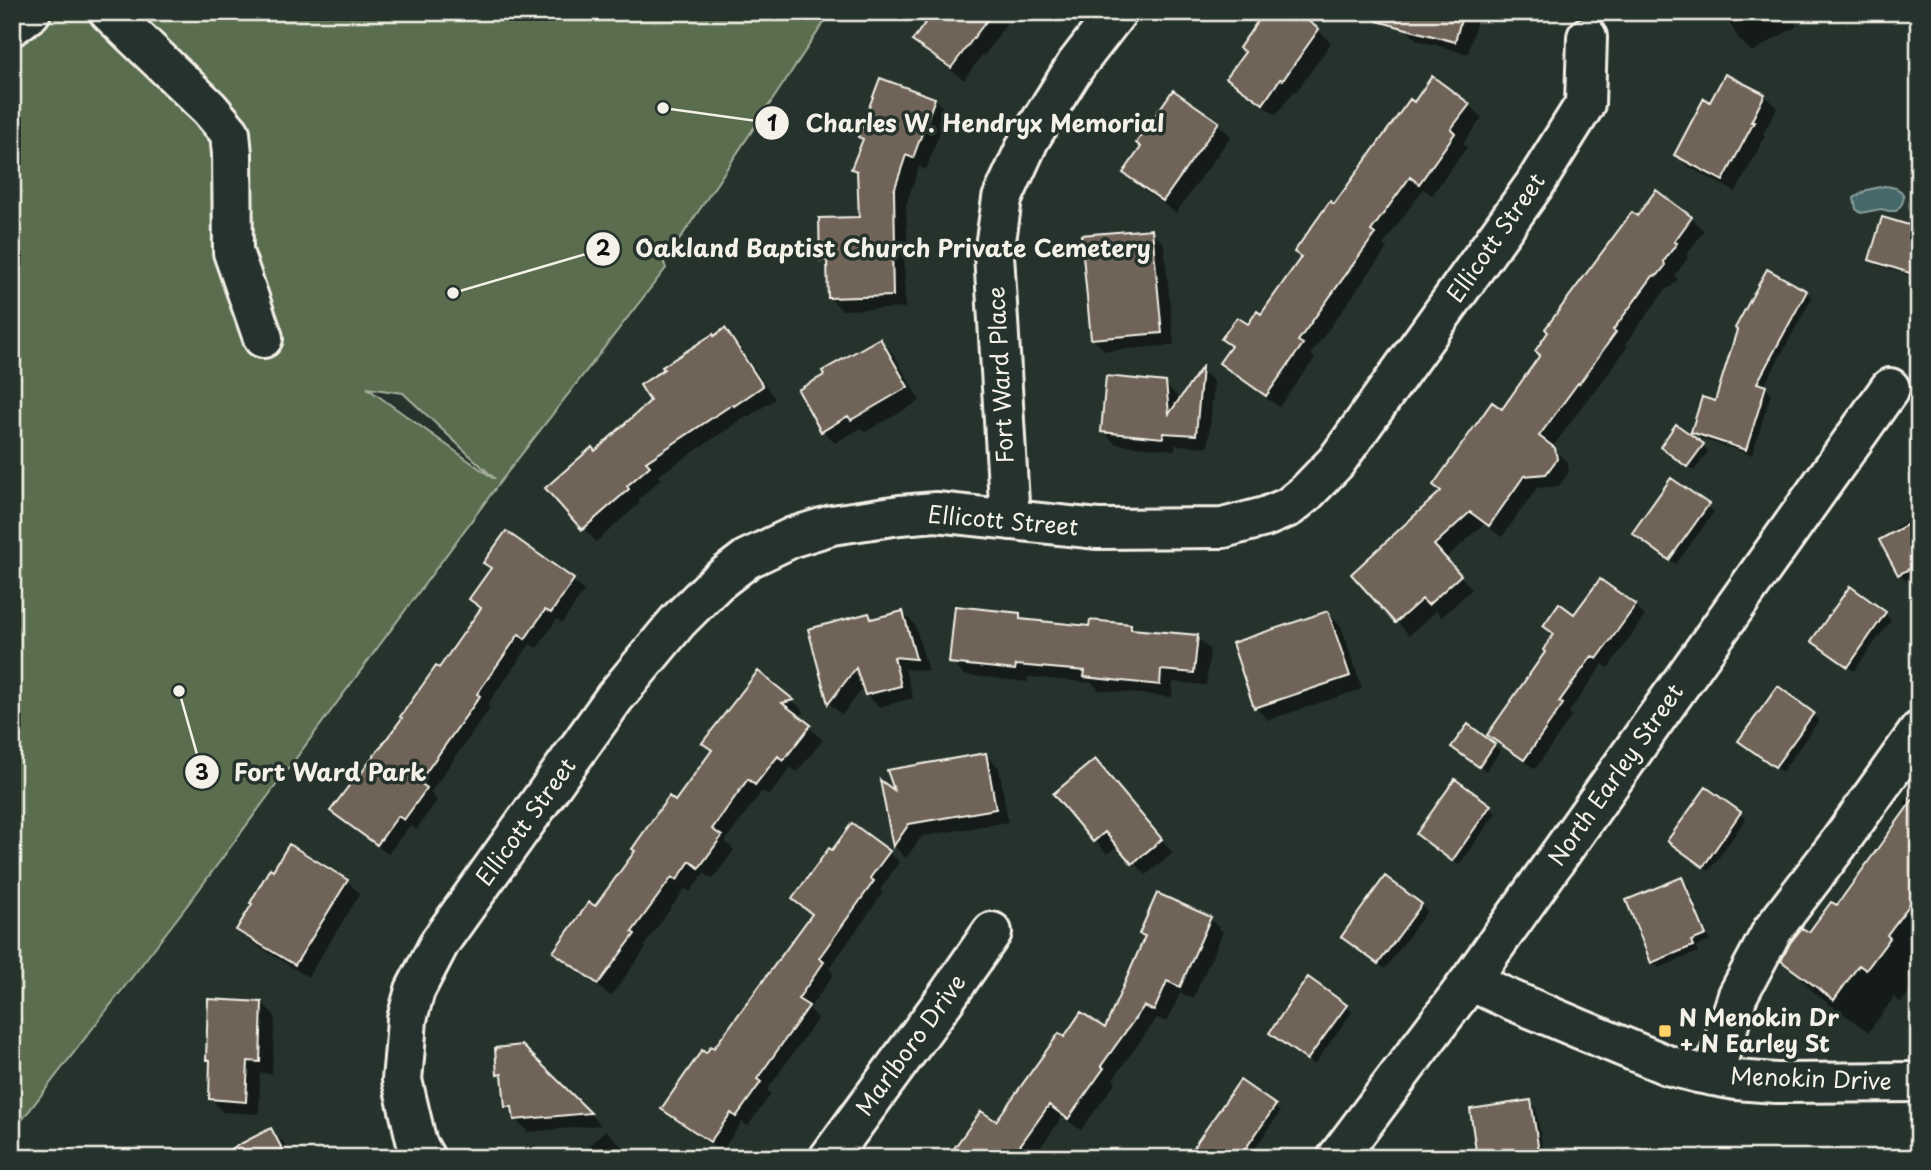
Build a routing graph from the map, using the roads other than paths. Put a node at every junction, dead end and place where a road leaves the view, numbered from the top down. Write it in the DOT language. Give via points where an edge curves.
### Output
graph roads {
  1 [pos="31,12"];
  2 [pos="109,12"];
  3 [pos="1117,12"];
  4 [pos="12,26"];
  5 [pos="1587,37"];
  6 [pos="263,338"];
  7 [pos="1890,388"];
  8 [pos="1010,520"];
  9 [pos="1919,731"];
  10 [pos="992,932"];
  11 [pos="1470,981"];
  12 [pos="1713,1076"];
  13 [pos="1919,1082"];
  14 [pos="425,1158"];
  15 [pos="829,1158"];
  16 [pos="1337,1158"];
  1 -- 4 [label="street"];
  2 -- 6 [label="street" via="230,133 233,252"];
  3 -- 8 [label="street, Fort Ward Place" via="1076,65 1036,130 1002,199 994,254"];
  5 -- 8 [label="street, Ellicott Street" via="1585,104 1535,184 1336,462 1306,493 1289,507 1223,528 1098,529"];
  7 -- 11 [label="street, North Earley Street"];
  8 -- 14 [label="street, Ellicott Street" via="936,512 832,525 747,559 678,621 615,697 447,931 415,990 407,1019 402,1080 417,1144"];
  9 -- 12 [label="street" via="1772,931 1738,995"];
  10 -- 15 [label="street, Marlboro Drive"];
  11 -- 12 [label="street, Menokin Drive" via="1667,1065"];
  11 -- 16 [label="street, North Earley Street"];
  12 -- 13 [label="street, Menokin Drive" via="1776,1083"];
}
